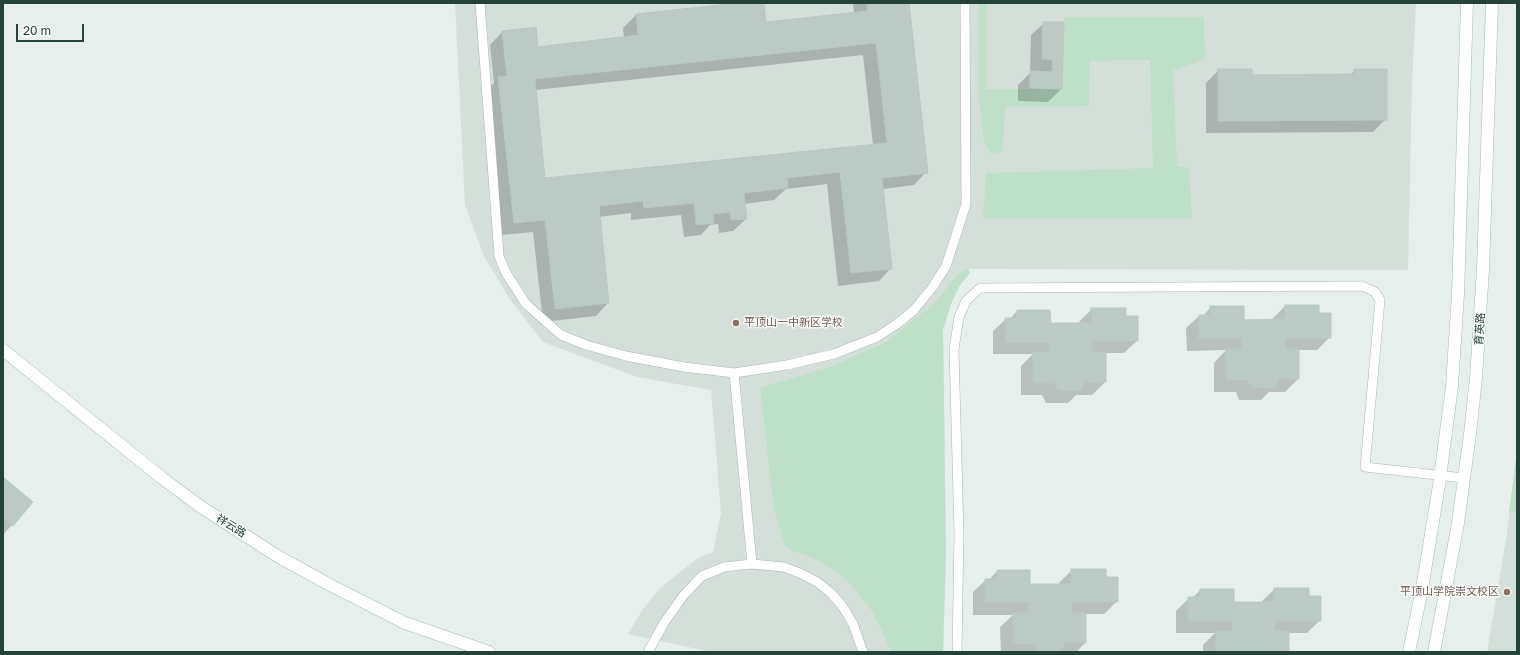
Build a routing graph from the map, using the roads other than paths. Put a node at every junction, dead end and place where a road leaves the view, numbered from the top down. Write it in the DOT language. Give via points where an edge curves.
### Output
graph roads {
  1 [pos="480,3"];
  2 [pos="965,3"];
  3 [pos="1467,3"];
  4 [pos="1492,3"];
  5 [pos="3,350"];
  6 [pos="734,373"];
  7 [pos="1440,475"];
  8 [pos="1464,478"];
  9 [pos="752,564"];
  10 [pos="489,652"];
  11 [pos="648,652"];
  12 [pos="863,652"];
  13 [pos="957,652"];
  14 [pos="1409,652"];
  15 [pos="1434,652"];
  1 -- 6 [label="lane" via="500,256 506,273 526,304 561,335 586,345 684,367"];
  2 -- 6 [label="lane" via="966,204 946,266 914,310 876,337 834,354 787,366"];
  3 -- 7 [label="street" via="1458,294 1452,386"];
  4 -- 8 [label="street, 育英路" via="1480,325"];
  5 -- 10 [label="street, 祥云路" via="201,508 279,557 405,622"];
  6 -- 9 [label="lane"];
  7 -- 8 [label="lane"];
  7 -- 13 [label="lane" via="1365,467 1380,300 1375,292 1362,286 980,288 966,301 959,317 954,349 959,534"];
  7 -- 14 [label="street"];
  8 -- 15 [label="street, 育英路"];
  9 -- 11 [label="lane" via="724,567 702,576 682,596"];
  9 -- 12 [label="lane" via="783,567 817,582 843,607 853,624"];
}
